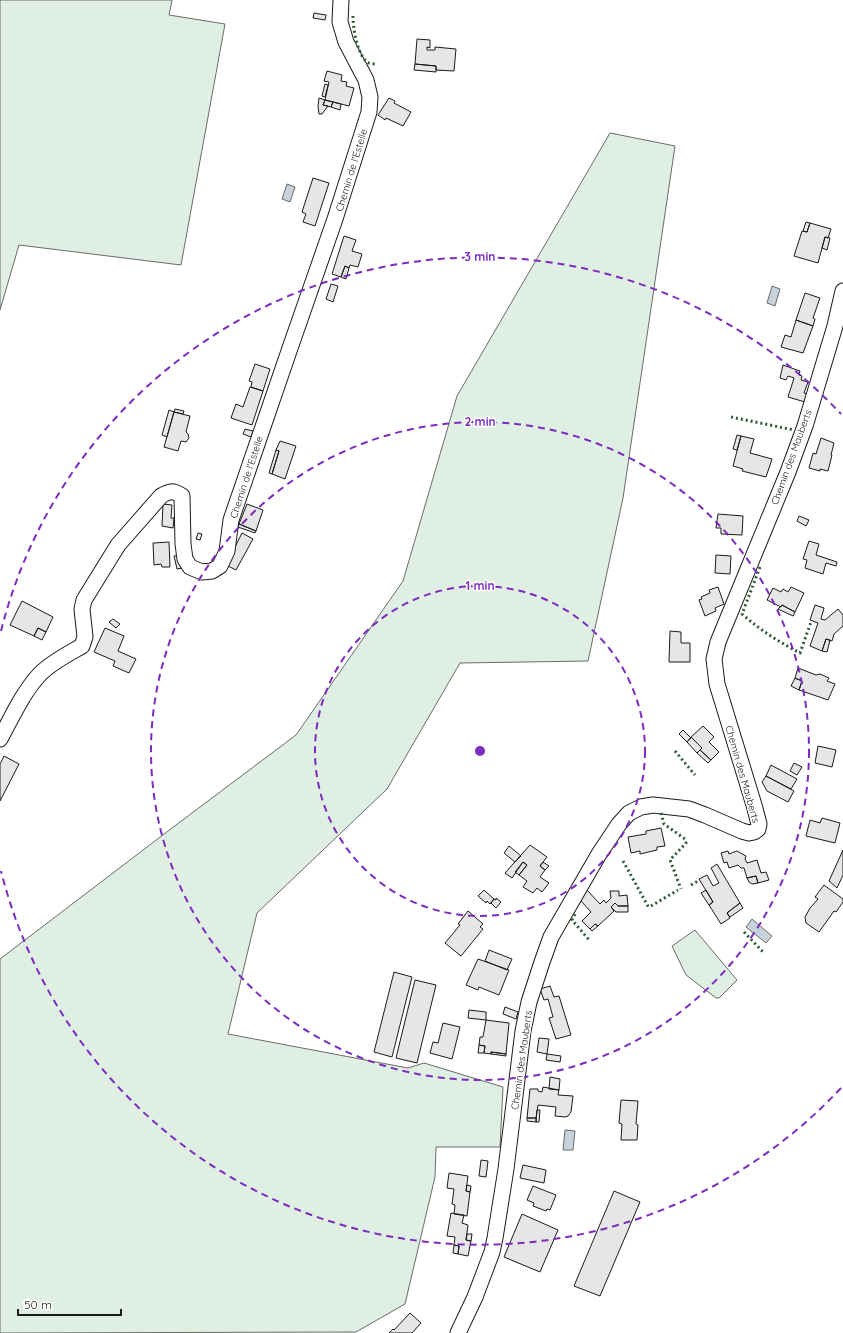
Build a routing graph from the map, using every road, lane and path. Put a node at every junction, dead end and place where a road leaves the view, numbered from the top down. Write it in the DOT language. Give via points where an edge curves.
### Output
graph roads {
  1 [pos="341,0"];
  2 [pos="843,291"];
  3 [pos="0,739"];
  4 [pos="458,1333"];
  1 -- 3 [label="street, Chemin de l'Estelle" via="340,22 346,42 366,80 370,97 369,112 232,520 227,551 220,566 212,571 202,572 190,567 185,559 183,544 182,496 175,491 160,496 118,545 84,600 82,609 85,637 82,646 41,673 24,695"];
  2 -- 4 [label="street, Chemin des Mauberts" via="805,426 718,642 714,659 720,696 754,805 758,829 750,833 689,809 653,805 629,813 599,854 552,937 529,1002 492,1252"];
}
